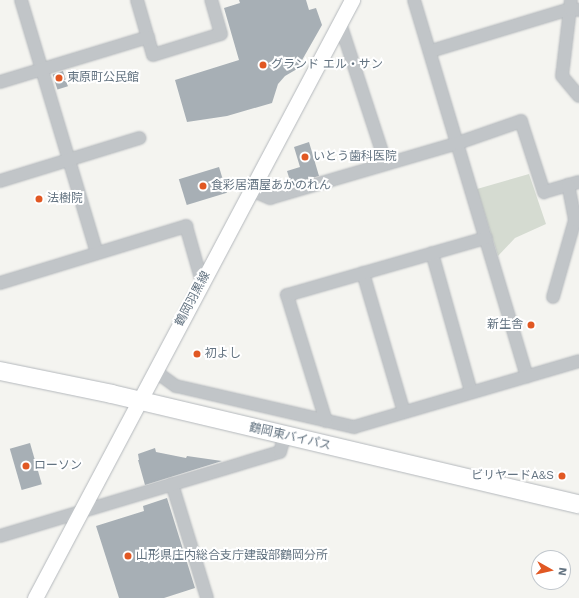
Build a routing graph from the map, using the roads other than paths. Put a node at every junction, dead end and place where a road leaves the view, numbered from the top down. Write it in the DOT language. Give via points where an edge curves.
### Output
graph roads {
  1 [pos="21,0"];
  2 [pos="137,0"];
  3 [pos="211,0"];
  4 [pos="352,0"];
  5 [pos="414,0"];
  6 [pos="573,6"];
  7 [pos="340,23"];
  8 [pos="148,37"];
  9 [pos="431,51"];
  10 [pos="41,69"];
  11 [pos="0,82"];
  12 [pos="579,96"];
  13 [pos="140,138"];
  14 [pos="458,143"];
  15 [pos="69,160"];
  16 [pos="386,164"];
  17 [pos="0,181"];
  18 [pos="574,184"];
  19 [pos="251,190"];
  20 [pos="486,238"];
  21 [pos="97,253"];
  22 [pos="432,254"];
  23 [pos="364,273"];
  24 [pos="202,282"];
  25 [pos="0,283"];
  26 [pos="553,297"];
  27 [pos="579,361"];
  28 [pos="0,371"];
  29 [pos="155,371"];
  30 [pos="527,376"];
  31 [pos="471,392"];
  32 [pos="139,401"];
  33 [pos="404,412"];
  34 [pos="326,421"];
  35 [pos="285,435"];
  36 [pos="172,484"];
  37 [pos="579,504"];
  38 [pos="80,512"];
  39 [pos="0,536"];
  40 [pos="35,598"];
  41 [pos="207,598"];
  1 -- 10 [label="street"];
  2 -- 8 [label="street"];
  3 -- 8 [label="street" via="221,34 154,55"];
  4 -- 7 [label="main road, 鶴岡羽黒線"];
  5 -- 9 [label="street"];
  6 -- 9 [label="street"];
  6 -- 12 [label="street" via="562,76"];
  7 -- 16 [label="street"];
  7 -- 19 [label="main road, 鶴岡羽黒線"];
  8 -- 10 [label="street"];
  9 -- 14 [label="street"];
  10 -- 11 [label="street"];
  10 -- 15 [label="street"];
  13 -- 15 [label="street"];
  14 -- 16 [label="street"];
  14 -- 18 [label="street" via="521,121 544,192"];
  14 -- 20 [label="street"];
  15 -- 17 [label="street"];
  15 -- 21 [label="street"];
  16 -- 19 [label="street" via="270,198"];
  18 -- 26 [label="street" via="575,220"];
  19 -- 24 [label="main road, 鶴岡羽黒線"];
  20 -- 22 [label="street"];
  20 -- 30 [label="street"];
  21 -- 24 [label="street" via="186,226"];
  21 -- 25 [label="street"];
  22 -- 23 [label="street"];
  22 -- 31 [label="street"];
  23 -- 33 [label="street"];
  23 -- 34 [label="street" via="287,295"];
  24 -- 29 [label="main road, 鶴岡羽黒線"];
  27 -- 30 [label="street"];
  28 -- 32 [label="highway, 鶴岡東バイパス"];
  29 -- 32 [label="main road, 鶴岡羽黒線"];
  29 -- 34 [label="street" via="176,386"];
  30 -- 31 [label="street"];
  31 -- 33 [label="street"];
  32 -- 35 [label="highway, 鶴岡東バイパス"];
  32 -- 38 [label="main road, 鶴岡羽黒線"];
  33 -- 34 [label="street" via="354,427"];
  35 -- 36 [label="street" via="280,452"];
  35 -- 37 [label="highway, 鶴岡東バイパス"];
  36 -- 38 [label="street"];
  36 -- 41 [label="street"];
  38 -- 39 [label="street"];
  38 -- 40 [label="main road, 鶴岡羽黒線"];
}
